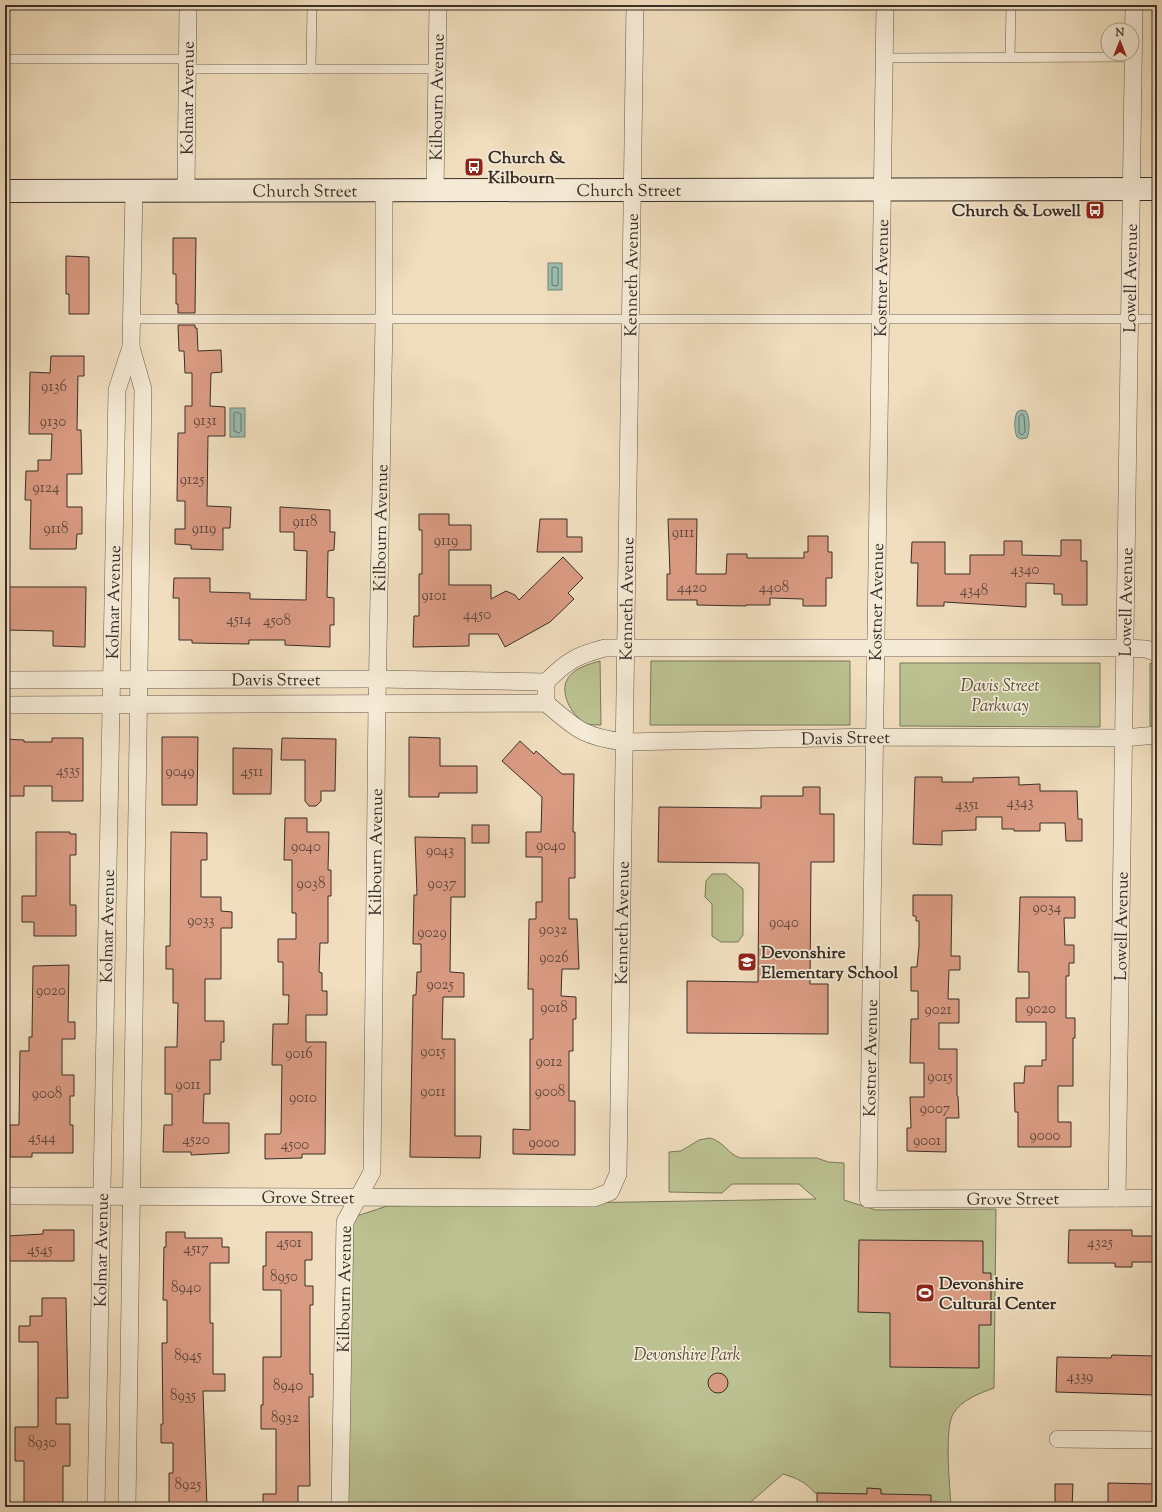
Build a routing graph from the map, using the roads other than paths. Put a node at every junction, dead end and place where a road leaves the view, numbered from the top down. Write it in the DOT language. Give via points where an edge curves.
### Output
graph roads {
  1 [pos="188,5"];
  2 [pos="312,5"];
  3 [pos="438,5"];
  4 [pos="635,5"];
  5 [pos="885,5"];
  6 [pos="1011,5"];
  7 [pos="1134,5"];
  8 [pos="1134,22"];
  9 [pos="1100,57"];
  10 [pos="884,58"];
  11 [pos="1010,58"];
  12 [pos="5,59"];
  13 [pos="1134,62"];
  14 [pos="187,64"];
  15 [pos="311,69"];
  16 [pos="436,69"];
  17 [pos="1132,189"];
  18 [pos="1157,189"];
  19 [pos="186,190"];
  20 [pos="384,190"];
  21 [pos="435,190"];
  22 [pos="632,190"];
  23 [pos="882,190"];
  24 [pos="5,191"];
  25 [pos="134,191"];
  26 [pos="132,319"];
  27 [pos="1130,319"];
  28 [pos="1157,319"];
  29 [pos="880,320"];
  30 [pos="384,321"];
  31 [pos="630,321"];
  32 [pos="131,347"];
  33 [pos="626,648"];
  34 [pos="876,648"];
  35 [pos="1125,648"];
  36 [pos="1157,653"];
  37 [pos="113,679"];
  38 [pos="139,679"];
  39 [pos="377,679"];
  40 [pos="5,680"];
  41 [pos="546,682"];
  42 [pos="377,703"];
  43 [pos="546,703"];
  44 [pos="139,704"];
  45 [pos="5,705"];
  46 [pos="112,705"];
  47 [pos="1157,735"];
  48 [pos="874,737"];
  49 [pos="1123,738"];
  50 [pos="624,742"];
  51 [pos="610,1192"];
  52 [pos="5,1196"];
  53 [pos="101,1197"];
  54 [pos="130,1197"];
  55 [pos="358,1198"];
  56 [pos="1116,1198"];
  57 [pos="1157,1198"];
  58 [pos="868,1199"];
  59 [pos="1058,1440"];
  60 [pos="1157,1440"];
  61 [pos="96,1507"];
  62 [pos="127,1507"];
  63 [pos="340,1507"];
  1 -- 14 [label="street, Kolmar Avenue"];
  2 -- 15 [label="lane"];
  3 -- 16 [label="street, Kilbourn Avenue"];
  4 -- 22 [label="street, Kenneth Avenue"];
  5 -- 10 [label="street, Kostner Avenue"];
  6 -- 11 [label="lane"];
  7 -- 8 [label="street, Lowell Avenue"];
  9 -- 11 [label="lane"];
  10 -- 11 [label="lane"];
  10 -- 23 [label="street, Kostner Avenue"];
  12 -- 14 [label="lane"];
  13 -- 17 [label="street, Lowell Avenue"];
  14 -- 15 [label="lane"];
  14 -- 19 [label="street, Kolmar Avenue"];
  15 -- 16 [label="lane"];
  16 -- 21 [label="street, Kilbourn Avenue"];
  17 -- 18 [label="street, Church Street"];
  17 -- 23 [label="street, Church Street"];
  17 -- 27 [label="street, Lowell Avenue"];
  19 -- 20 [label="street, Church Street"];
  19 -- 25 [label="street, Church Street"];
  20 -- 21 [label="street, Church Street"];
  20 -- 30 [label="street, Kilbourn Avenue"];
  21 -- 22 [label="street, Church Street"];
  22 -- 23 [label="street, Church Street"];
  22 -- 31 [label="street, Kenneth Avenue"];
  23 -- 29 [label="street, Kostner Avenue"];
  24 -- 25 [label="street, Church Street"];
  25 -- 26 [label="street, Kolmar Avenue"];
  26 -- 30 [label="lane"];
  26 -- 32 [label="street, Kolmar Avenue"];
  27 -- 28 [label="lane"];
  27 -- 29 [label="lane"];
  27 -- 35 [label="street, Lowell Avenue"];
  29 -- 31 [label="lane"];
  29 -- 34 [label="street, Kostner Avenue"];
  30 -- 31 [label="lane"];
  30 -- 39 [label="street, Kilbourn Avenue"];
  31 -- 33 [label="street, Kenneth Avenue"];
  32 -- 37 [label="street, Kolmar Avenue" via="117,390"];
  32 -- 38 [label="street, Kolmar Avenue" via="143,389"];
  33 -- 34 [label="street"];
  33 -- 41 [label="street" via="605,648 583,654 564,664"];
  33 -- 50 [label="street, Kenneth Avenue"];
  34 -- 35 [label="street"];
  34 -- 48 [label="street, Kostner Avenue"];
  35 -- 36 [label="street"];
  35 -- 49 [label="street, Lowell Avenue"];
  37 -- 38 [label="street, Davis Street"];
  37 -- 40 [label="street, Davis Street"];
  37 -- 46 [label="street, Kolmar Avenue"];
  38 -- 39 [label="street, Davis Street"];
  38 -- 44 [label="street, Kolmar Avenue"];
  39 -- 41 [label="street, Davis Street"];
  39 -- 42 [label="street, Kilbourn Avenue"];
  41 -- 43 [label="street"];
  42 -- 43 [label="street, Davis Street"];
  42 -- 44 [label="street, Davis Street"];
  42 -- 55 [label="street, Kilbourn Avenue" via="372,1172"];
  43 -- 50 [label="street, Davis Street" via="585,734"];
  44 -- 46 [label="street, Davis Street"];
  44 -- 54 [label="street, Kolmar Avenue"];
  45 -- 46 [label="street, Davis Street"];
  46 -- 53 [label="street, Kolmar Avenue"];
  47 -- 49 [label="street, Davis Street"];
  48 -- 49 [label="street, Davis Street"];
  48 -- 50 [label="street, Davis Street"];
  48 -- 58 [label="street, Kostner Avenue"];
  49 -- 56 [label="street, Lowell Avenue"];
  50 -- 51 [label="street, Kenneth Avenue" via="618,1174"];
  51 -- 55 [label="street, Grove Street" via="594,1198"];
  52 -- 53 [label="street, Grove Street"];
  53 -- 54 [label="street, Grove Street"];
  53 -- 61 [label="street, Kolmar Avenue"];
  54 -- 55 [label="street, Grove Street"];
  54 -- 62 [label="street, Kolmar Avenue"];
  55 -- 63 [label="street, Kilbourn Avenue" via="345,1222"];
  56 -- 57 [label="street, Grove Street"];
  56 -- 58 [label="street, Grove Street"];
  59 -- 60 [label="street"];
}
